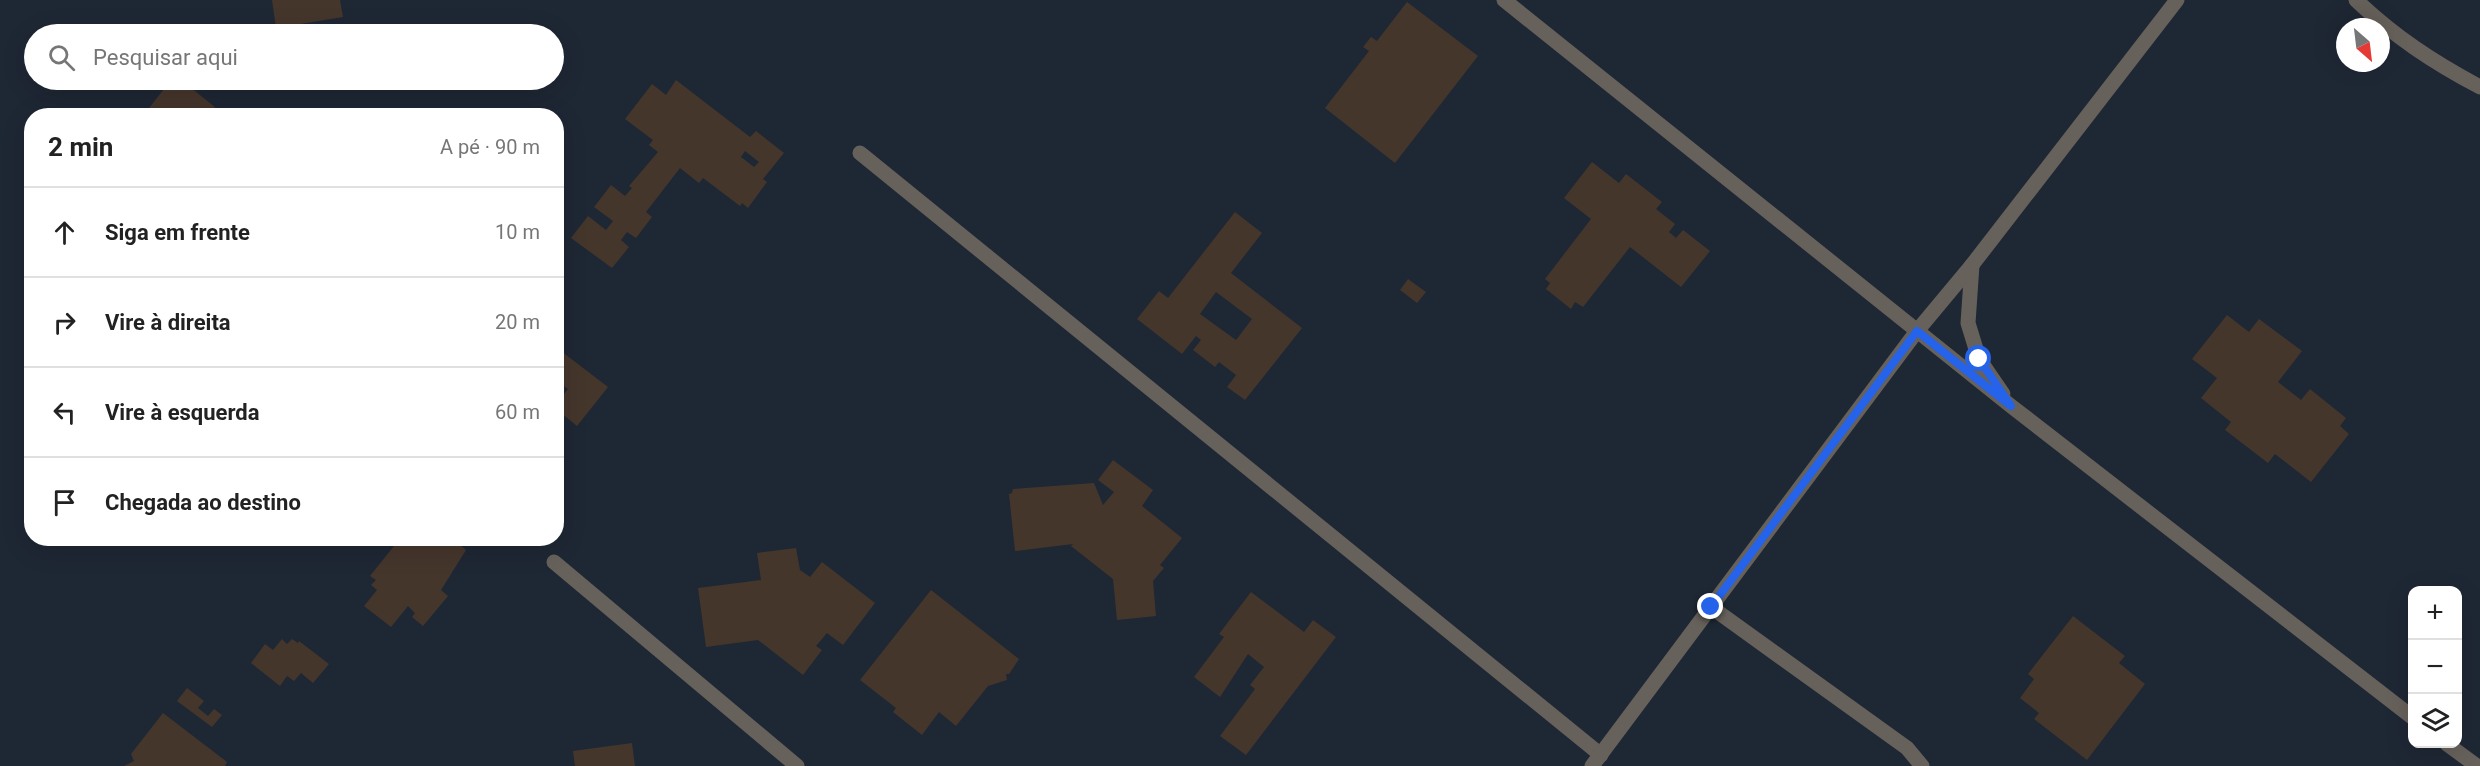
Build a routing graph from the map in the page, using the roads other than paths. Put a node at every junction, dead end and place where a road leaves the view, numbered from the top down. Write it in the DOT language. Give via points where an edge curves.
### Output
graph roads {
  1 [pos="1504,0"];
  2 [pos="2177,0"];
  3 [pos="2356,0"];
  4 [pos="2480,87"];
  5 [pos="860,153"];
  6 [pos="1972,265"];
  7 [pos="1917,331"];
  8 [pos="2011,406"];
  9 [pos="554,562"];
  10 [pos="1711,607"];
  11 [pos="2408,714"];
  12 [pos="2452,748"];
  13 [pos="1597,761"];
  14 [pos="797,766"];
  15 [pos="1922,766"];
  16 [pos="2476,766"];
  1 -- 7 [label="street"];
  2 -- 6 [label="street"];
  3 -- 4 [label="street" via="2431,61"];
  5 -- 13 [label="street"];
  6 -- 7 [label="street"];
  6 -- 8 [label="street" via="1968,323 1979,359"];
  7 -- 8 [label="street"];
  7 -- 10 [label="street"];
  8 -- 11 [label="street"];
  9 -- 14 [label="street"];
  10 -- 13 [label="street"];
  10 -- 15 [label="street" via="1907,748"];
  12 -- 16 [label="street"];
}
